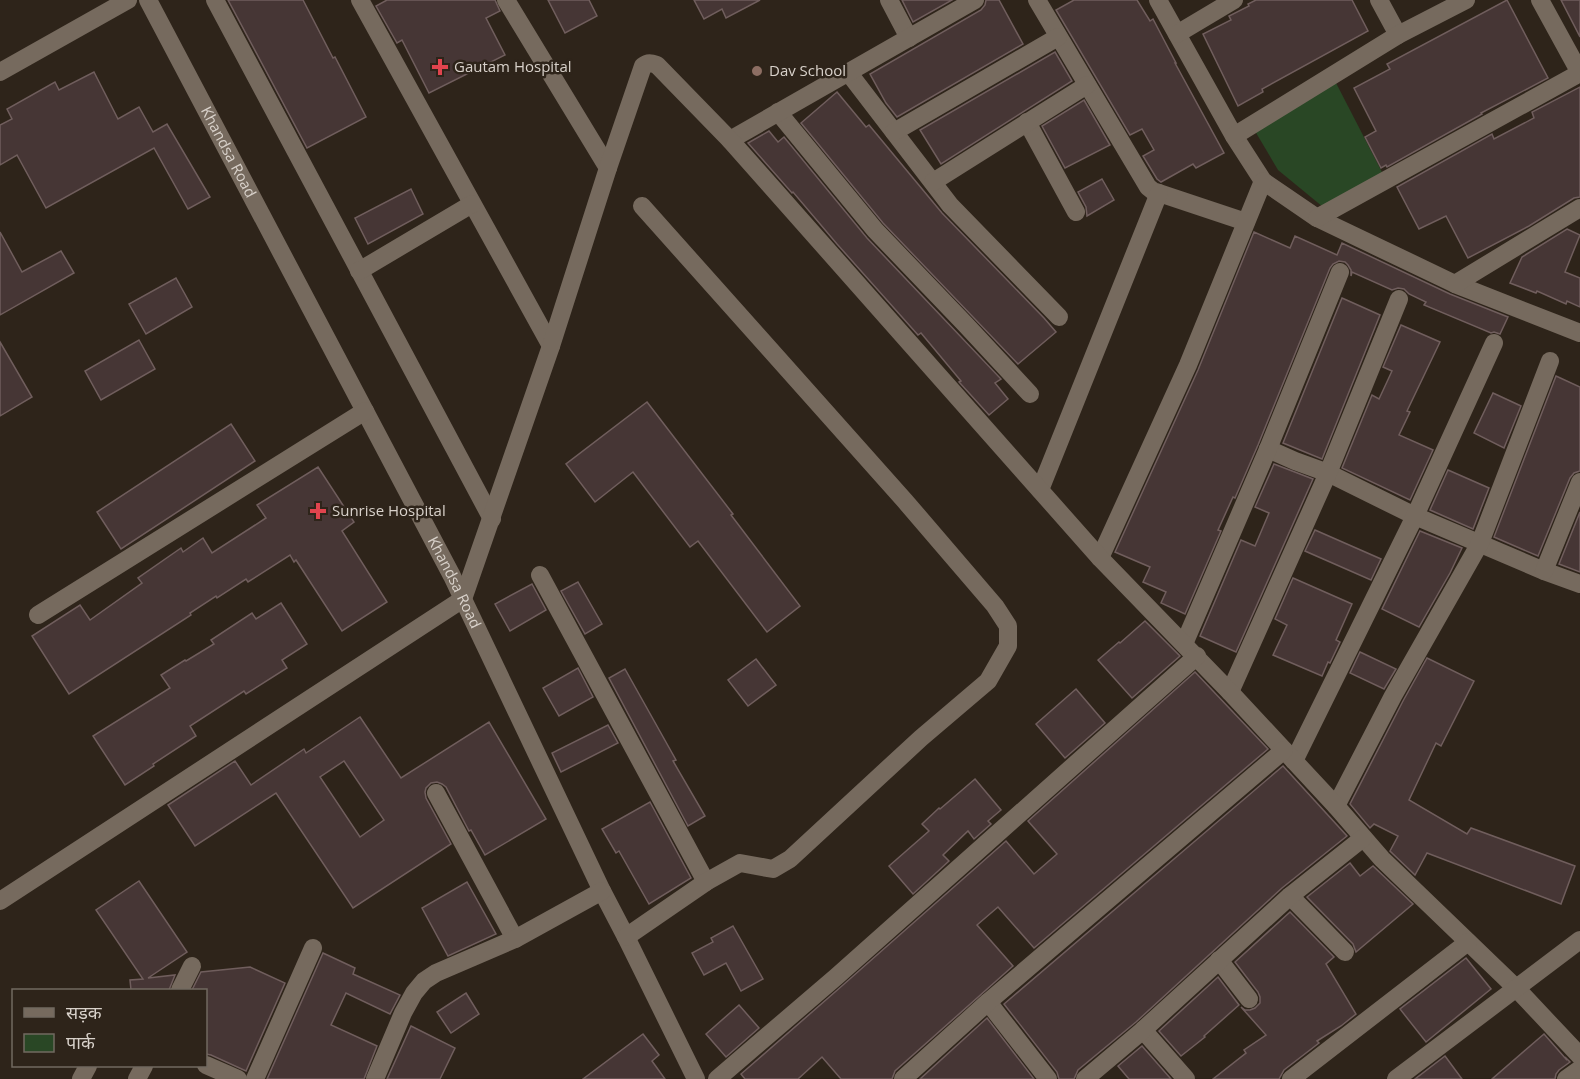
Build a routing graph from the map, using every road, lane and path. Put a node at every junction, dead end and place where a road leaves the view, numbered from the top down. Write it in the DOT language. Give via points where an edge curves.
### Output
graph roads {
  1 [pos="128,0"];
  2 [pos="148,0"];
  3 [pos="215,0"];
  4 [pos="360,0"];
  5 [pos="506,0"];
  6 [pos="889,0"];
  7 [pos="975,0"];
  8 [pos="1037,0"];
  9 [pos="1158,0"];
  10 [pos="1234,0"];
  11 [pos="1379,0"];
  12 [pos="1466,0"];
  13 [pos="1540,0"];
  14 [pos="1177,34"];
  15 [pos="1398,35"];
  16 [pos="1059,37"];
  17 [pos="909,38"];
  18 [pos="0,72"];
  19 [pos="848,72"];
  20 [pos="1087,85"];
  21 [pos="778,112"];
  22 [pos="1027,122"];
  23 [pos="894,132"];
  24 [pos="1234,136"];
  25 [pos="729,140"];
  26 [pos="608,168"];
  27 [pos="1263,181"];
  28 [pos="933,182"];
  29 [pos="1159,193"];
  30 [pos="472,204"];
  31 [pos="642,206"];
  32 [pos="1076,212"];
  33 [pos="1577,212"];
  34 [pos="1317,218"];
  35 [pos="1246,222"];
  36 [pos="359,271"];
  37 [pos="1340,272"];
  38 [pos="1455,284"];
  39 [pos="1399,299"];
  40 [pos="1059,317"];
  41 [pos="1580,333"];
  42 [pos="1494,343"];
  43 [pos="551,346"];
  44 [pos="1550,362"];
  45 [pos="1030,394"];
  46 [pos="365,411"];
  47 [pos="1268,449"];
  48 [pos="1328,473"];
  49 [pos="1580,482"];
  50 [pos="1040,490"];
  51 [pos="1415,516"];
  52 [pos="492,519"];
  53 [pos="1480,543"];
  54 [pos="1100,558"];
  55 [pos="1544,571"];
  56 [pos="540,575"];
  57 [pos="1580,584"];
  58 [pos="463,599"];
  59 [pos="38,615"];
  60 [pos="1190,650"];
  61 [pos="1230,692"];
  62 [pos="1289,756"];
  63 [pos="436,793"];
  64 [pos="1336,806"];
  65 [pos="1363,838"];
  66 [pos="706,882"];
  67 [pos="602,891"];
  68 [pos="1290,896"];
  69 [pos="0,901"];
  70 [pos="627,937"];
  71 [pos="515,939"];
  72 [pos="1580,939"];
  73 [pos="1468,942"];
  74 [pos="314,948"];
  75 [pos="1345,952"];
  76 [pos="1219,960"];
  77 [pos="192,966"];
  78 [pos="1516,988"];
  79 [pos="180,989"];
  80 [pos="1249,999"];
  81 [pos="988,1002"];
  82 [pos="1143,1030"];
  83 [pos="1580,1056"];
  84 [pos="207,1065"];
  85 [pos="1580,1069"];
  86 [pos="238,1079"];
  87 [pos="255,1079"];
  88 [pos="375,1079"];
  89 [pos="696,1079"];
  90 [pos="717,1079"];
  91 [pos="903,1079"];
  92 [pos="1048,1079"];
  93 [pos="1085,1079"];
  94 [pos="1186,1079"];
  95 [pos="1291,1079"];
  96 [pos="1396,1079"];
  97 [pos="1566,1079"];
  1 -- 18 [label="street"];
  2 -- 46 [label="street, Khandsa Road"];
  3 -- 36 [label="street"];
  4 -- 30 [label="street"];
  5 -- 26 [label="street"];
  6 -- 17 [label="street"];
  7 -- 17 [label="street"];
  8 -- 16 [label="street"];
  9 -- 14 [label="street"];
  10 -- 14 [label="street"];
  11 -- 15 [label="street"];
  12 -- 15 [label="street"];
  13 -- 34 [label="street" via="1580,73"];
  14 -- 24 [label="street"];
  15 -- 24 [label="street"];
  16 -- 20 [label="street"];
  16 -- 23 [label="street"];
  17 -- 19 [label="street"];
  19 -- 21 [label="street"];
  19 -- 23 [label="street"];
  20 -- 22 [label="street"];
  20 -- 29 [label="street" via="1148,187"];
  21 -- 25 [label="street"];
  21 -- 45 [label="street" via="874,230"];
  22 -- 28 [label="street"];
  22 -- 32 [label="street"];
  23 -- 28 [label="street"];
  24 -- 27 [label="street"];
  25 -- 26 [label="street" via="657,65 647,63"];
  25 -- 50 [label="street"];
  26 -- 43 [label="street"];
  27 -- 34 [label="street"];
  27 -- 35 [label="street"];
  28 -- 40 [label="street" via="950,205"];
  29 -- 35 [label="street"];
  29 -- 50 [label="street"];
  30 -- 36 [label="street"];
  30 -- 43 [label="street"];
  31 -- 66 [label="street" via="912,510 1008,626 1008,646 988,681 803,848 773,869 740,862"];
  33 -- 38 [label="street"];
  34 -- 38 [label="street"];
  35 -- 54 [label="street" via="1188,365"];
  36 -- 52 [label="street"];
  37 -- 47 [label="street"];
  38 -- 41 [label="street"];
  39 -- 48 [label="street"];
  42 -- 51 [label="street"];
  43 -- 52 [label="street"];
  44 -- 53 [label="street"];
  46 -- 58 [label="street, Khandsa Road"];
  46 -- 59 [label="street"];
  47 -- 48 [label="street"];
  47 -- 60 [label="street"];
  48 -- 51 [label="street"];
  48 -- 61 [label="street"];
  49 -- 55 [label="street"];
  50 -- 54 [label="street"];
  51 -- 53 [label="street"];
  51 -- 62 [label="street"];
  52 -- 58 [label="street"];
  53 -- 55 [label="street"];
  53 -- 64 [label="street"];
  54 -- 60 [label="street"];
  55 -- 57 [label="street"];
  56 -- 66 [label="street"];
  58 -- 67 [label="street, Khandsa Road"];
  58 -- 69 [label="street"];
  60 -- 61 [label="street"];
  60 -- 90 [label="street" via="836,977"];
  61 -- 62 [label="street"];
  62 -- 64 [label="street"];
  62 -- 81 [label="street"];
  63 -- 71 [label="street"];
  64 -- 65 [label="street"];
  65 -- 68 [label="street"];
  65 -- 73 [label="street"];
  66 -- 70 [label="street"];
  67 -- 70 [label="street, Khandsa Road"];
  67 -- 71 [label="street"];
  68 -- 75 [label="street"];
  68 -- 76 [label="street"];
  70 -- 89 [label="street, Khandsa Road"];
  71 -- 88 [label="street" via="424,981 403,1013"];
  72 -- 78 [label="street"];
  73 -- 78 [label="street"];
  73 -- 95 [label="street"];
  74 -- 87 [label="street"];
  76 -- 80 [label="street"];
  76 -- 82 [label="street"];
  77 -- 79 [label="street"];
  78 -- 83 [label="street"];
  78 -- 96 [label="street"];
  81 -- 91 [label="street"];
  81 -- 92 [label="street"];
  82 -- 93 [label="street"];
  82 -- 94 [label="street"];
  84 -- 86 [label="street"];
  85 -- 97 [label="street"];
}
